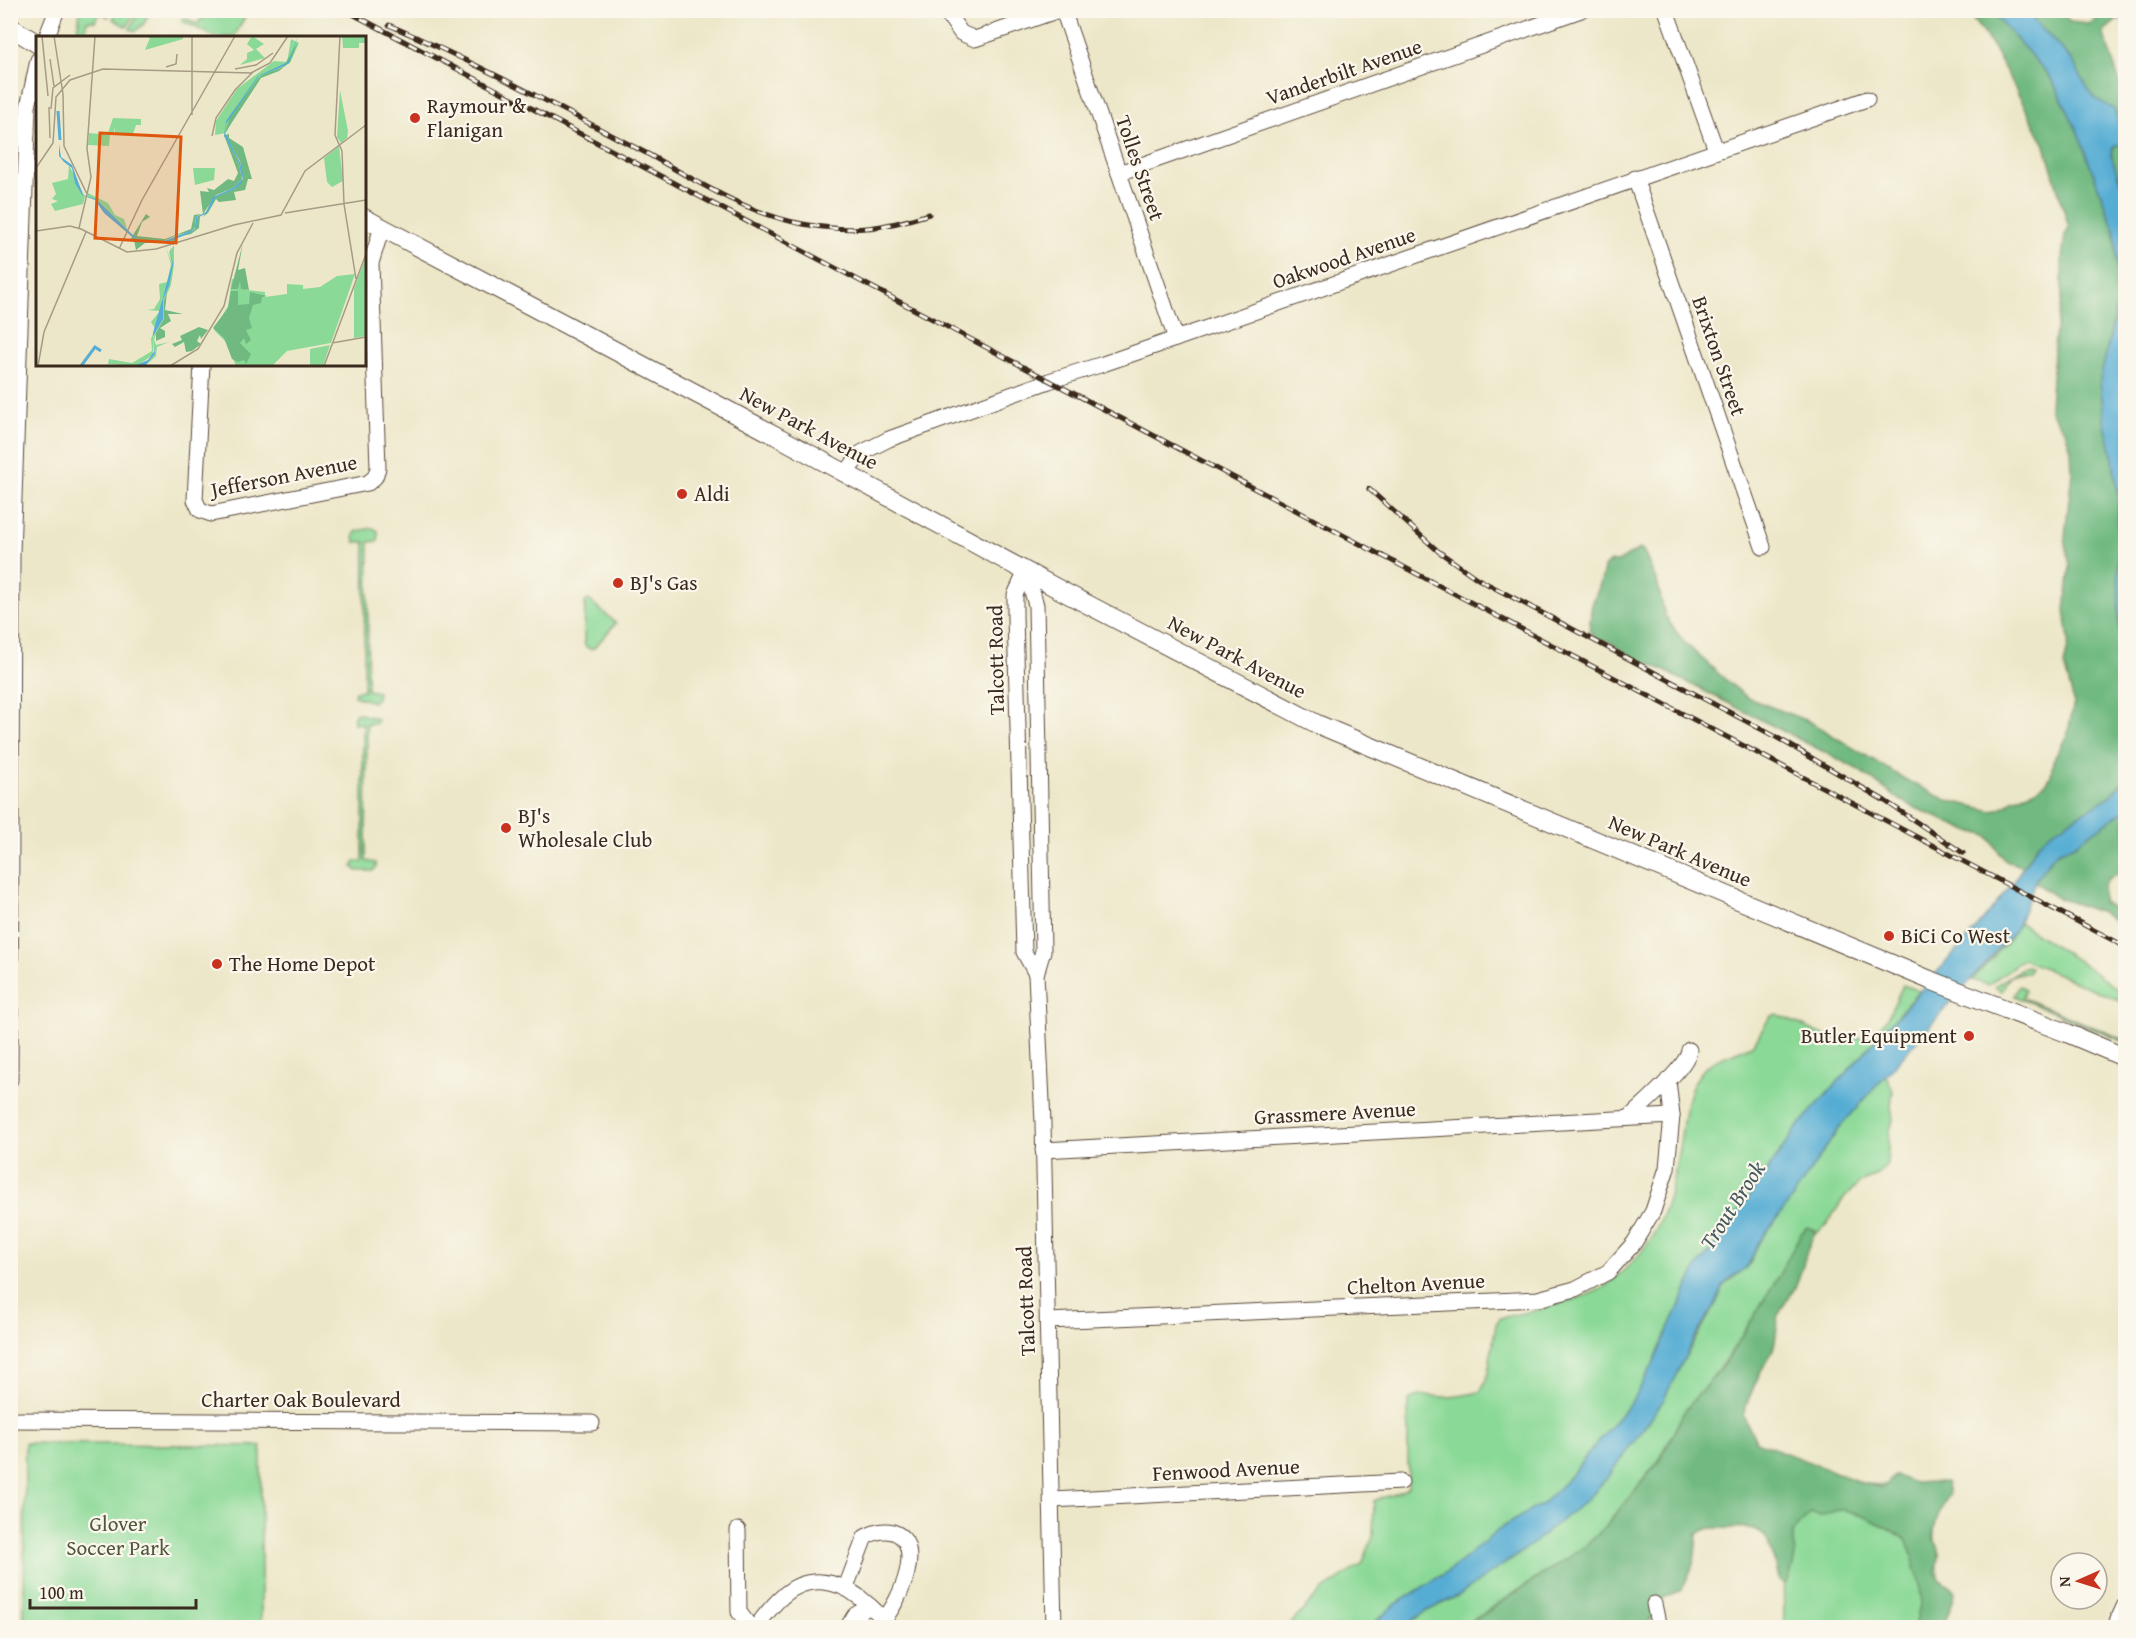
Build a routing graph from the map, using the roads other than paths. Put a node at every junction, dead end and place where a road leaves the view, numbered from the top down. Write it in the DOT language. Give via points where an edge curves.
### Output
graph roads {
  1 [pos="57,10"];
  2 [pos="945,10"];
  3 [pos="1061,10"];
  4 [pos="1581,10"];
  5 [pos="1666,10"];
  6 [pos="10,27"];
  7 [pos="47,36"];
  8 [pos="36,43"];
  9 [pos="36,69"];
  10 [pos="1867,99"];
  11 [pos="10,131"];
  12 [pos="27,132"];
  13 [pos="1716,150"];
  14 [pos="1119,173"];
  15 [pos="1635,178"];
  16 [pos="366,219"];
  17 [pos="382,227"];
  18 [pos="1176,339"];
  19 [pos="202,366"];
  20 [pos="14,410"];
  21 [pos="846,472"];
  22 [pos="1763,547"];
  23 [pos="11,553"];
  24 [pos="1026,571"];
  25 [pos="1019,761"];
  26 [pos="1039,761"];
  27 [pos="1041,891"];
  28 [pos="1022,892"];
  29 [pos="1036,974"];
  30 [pos="1689,1050"];
  31 [pos="2126,1058"];
  32 [pos="10,1080"];
  33 [pos="1668,1080"];
  34 [pos="1672,1116"];
  35 [pos="1629,1118"];
  36 [pos="1043,1150"];
  37 [pos="1048,1321"];
  38 [pos="10,1420"];
  39 [pos="592,1423"];
  40 [pos="1401,1482"];
  41 [pos="1052,1500"];
  42 [pos="738,1530"];
  43 [pos="846,1587"];
  44 [pos="1654,1604"];
  45 [pos="870,1606"];
  46 [pos="2126,1606"];
  47 [pos="887,1623"];
  48 [pos="753,1628"];
  49 [pos="847,1628"];
  50 [pos="1054,1628"];
  51 [pos="1659,1628"];
  52 [pos="2116,1628"];
  1 -- 7 [label="street"];
  2 -- 3 [label="street" via="961,33 975,39"];
  3 -- 14 [label="street, Tolles Street"];
  4 -- 14 [label="street, Vanderbilt Avenue"];
  5 -- 13 [label="street"];
  6 -- 8 [label="main road"];
  9 -- 12 [label="street"];
  10 -- 13 [label="street, Oakwood Avenue"];
  11 -- 12 [label="street"];
  12 -- 20 [label="street"];
  13 -- 15 [label="street, Oakwood Avenue"];
  14 -- 18 [label="street, Tolles Street"];
  15 -- 18 [label="street, Oakwood Avenue"];
  15 -- 22 [label="street, Brixton Street"];
  16 -- 17 [label="main road, New Park Avenue"];
  17 -- 19 [label="street, Jefferson Avenue" via="370,263 378,468 368,483 211,514 200,510 195,500"];
  17 -- 21 [label="main road, New Park Avenue"];
  18 -- 21 [label="street, Oakwood Avenue" via="889,439 861,453"];
  20 -- 23 [label="street"];
  21 -- 24 [label="main road, New Park Avenue"];
  23 -- 32 [label="street"];
  24 -- 25 [label="street, Talcott Road" via="1015,595"];
  24 -- 26 [label="street, Talcott Road" via="1036,605"];
  24 -- 31 [label="main road, New Park Avenue" via="1317,724"];
  25 -- 26 [label="street"];
  25 -- 28 [label="street, Talcott Road"];
  26 -- 27 [label="street, Talcott Road"];
  27 -- 28 [label="street"];
  27 -- 29 [label="street, Talcott Road" via="1043,951"];
  28 -- 29 [label="street, Talcott Road" via="1024,952"];
  29 -- 36 [label="street, Talcott Road"];
  30 -- 33 [label="street" via="1689,1056"];
  33 -- 34 [label="street"];
  33 -- 35 [label="street"];
  34 -- 35 [label="street, Grassmere Avenue"];
  34 -- 37 [label="street, Chelton Avenue" via="1667,1168 1653,1211 1634,1244 1608,1272 1575,1289 1539,1299"];
  35 -- 36 [label="street, Grassmere Avenue"];
  36 -- 37 [label="street, Talcott Road"];
  37 -- 41 [label="street, Talcott Road"];
  38 -- 39 [label="street, Charter Oak Boulevard"];
  40 -- 41 [label="street, Fenwood Avenue"];
  41 -- 50 [label="street, Talcott Road"];
  42 -- 48 [label="street" via="739,1612"];
  43 -- 45 [label="street"];
  43 -- 47 [label="street" via="866,1537 886,1530 906,1541 909,1564"];
  43 -- 48 [label="street" via="831,1582 799,1586 783,1595"];
  44 -- 51 [label="street"];
  45 -- 47 [label="street"];
  45 -- 49 [label="street" via="855,1616"];
  46 -- 52 [label="main road"];
}
